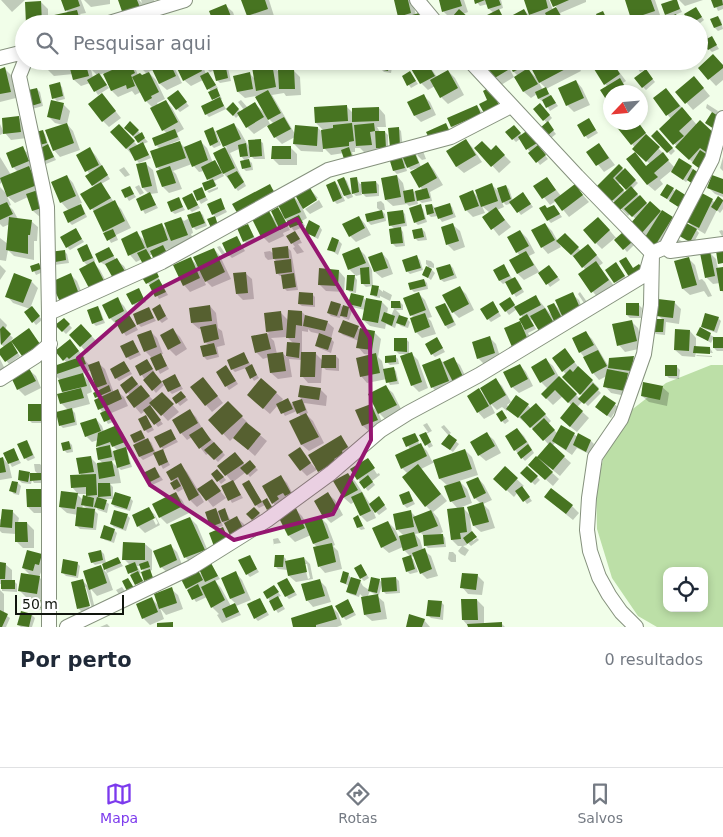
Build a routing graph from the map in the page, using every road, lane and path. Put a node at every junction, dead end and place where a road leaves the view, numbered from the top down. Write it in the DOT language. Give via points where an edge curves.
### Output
graph roads {
  1 [pos="185,0"];
  2 [pos="417,0"];
  3 [pos="136,15"];
  4 [pos="430,15"];
  5 [pos="15,54"];
  6 [pos="0,58"];
  7 [pos="22,70"];
  8 [pos="478,70"];
  9 [pos="511,106"];
  10 [pos="723,118"];
  11 [pos="723,244"];
  12 [pos="666,246"];
  13 [pos="652,253"];
  14 [pos="49,313"];
  15 [pos="50,344"];
  16 [pos="0,379"];
  17 [pos="49,627"];
  18 [pos="67,627"];
  19 [pos="636,627"];
  1 -- 3 [label="street"];
  2 -- 4 [label="street"];
  5 -- 6 [label="street"];
  7 -- 14 [label="street" via="20,76 47,207"];
  8 -- 9 [label="street"];
  9 -- 13 [label="street"];
  9 -- 14 [label="street" via="451,137 328,170 162,262"];
  10 -- 12 [label="street" via="712,159"];
  11 -- 12 [label="street" via="670,251"];
  12 -- 13 [label="street"];
  13 -- 18 [label="street" via="646,274 381,430 331,473 267,520 192,567"];
  13 -- 19 [label="street" via="651,305 644,354 621,419 595,457 588,498 587,530 599,577 617,606"];
  14 -- 15 [label="street"];
  15 -- 16 [label="street"];
  15 -- 17 [label="street"];
}
